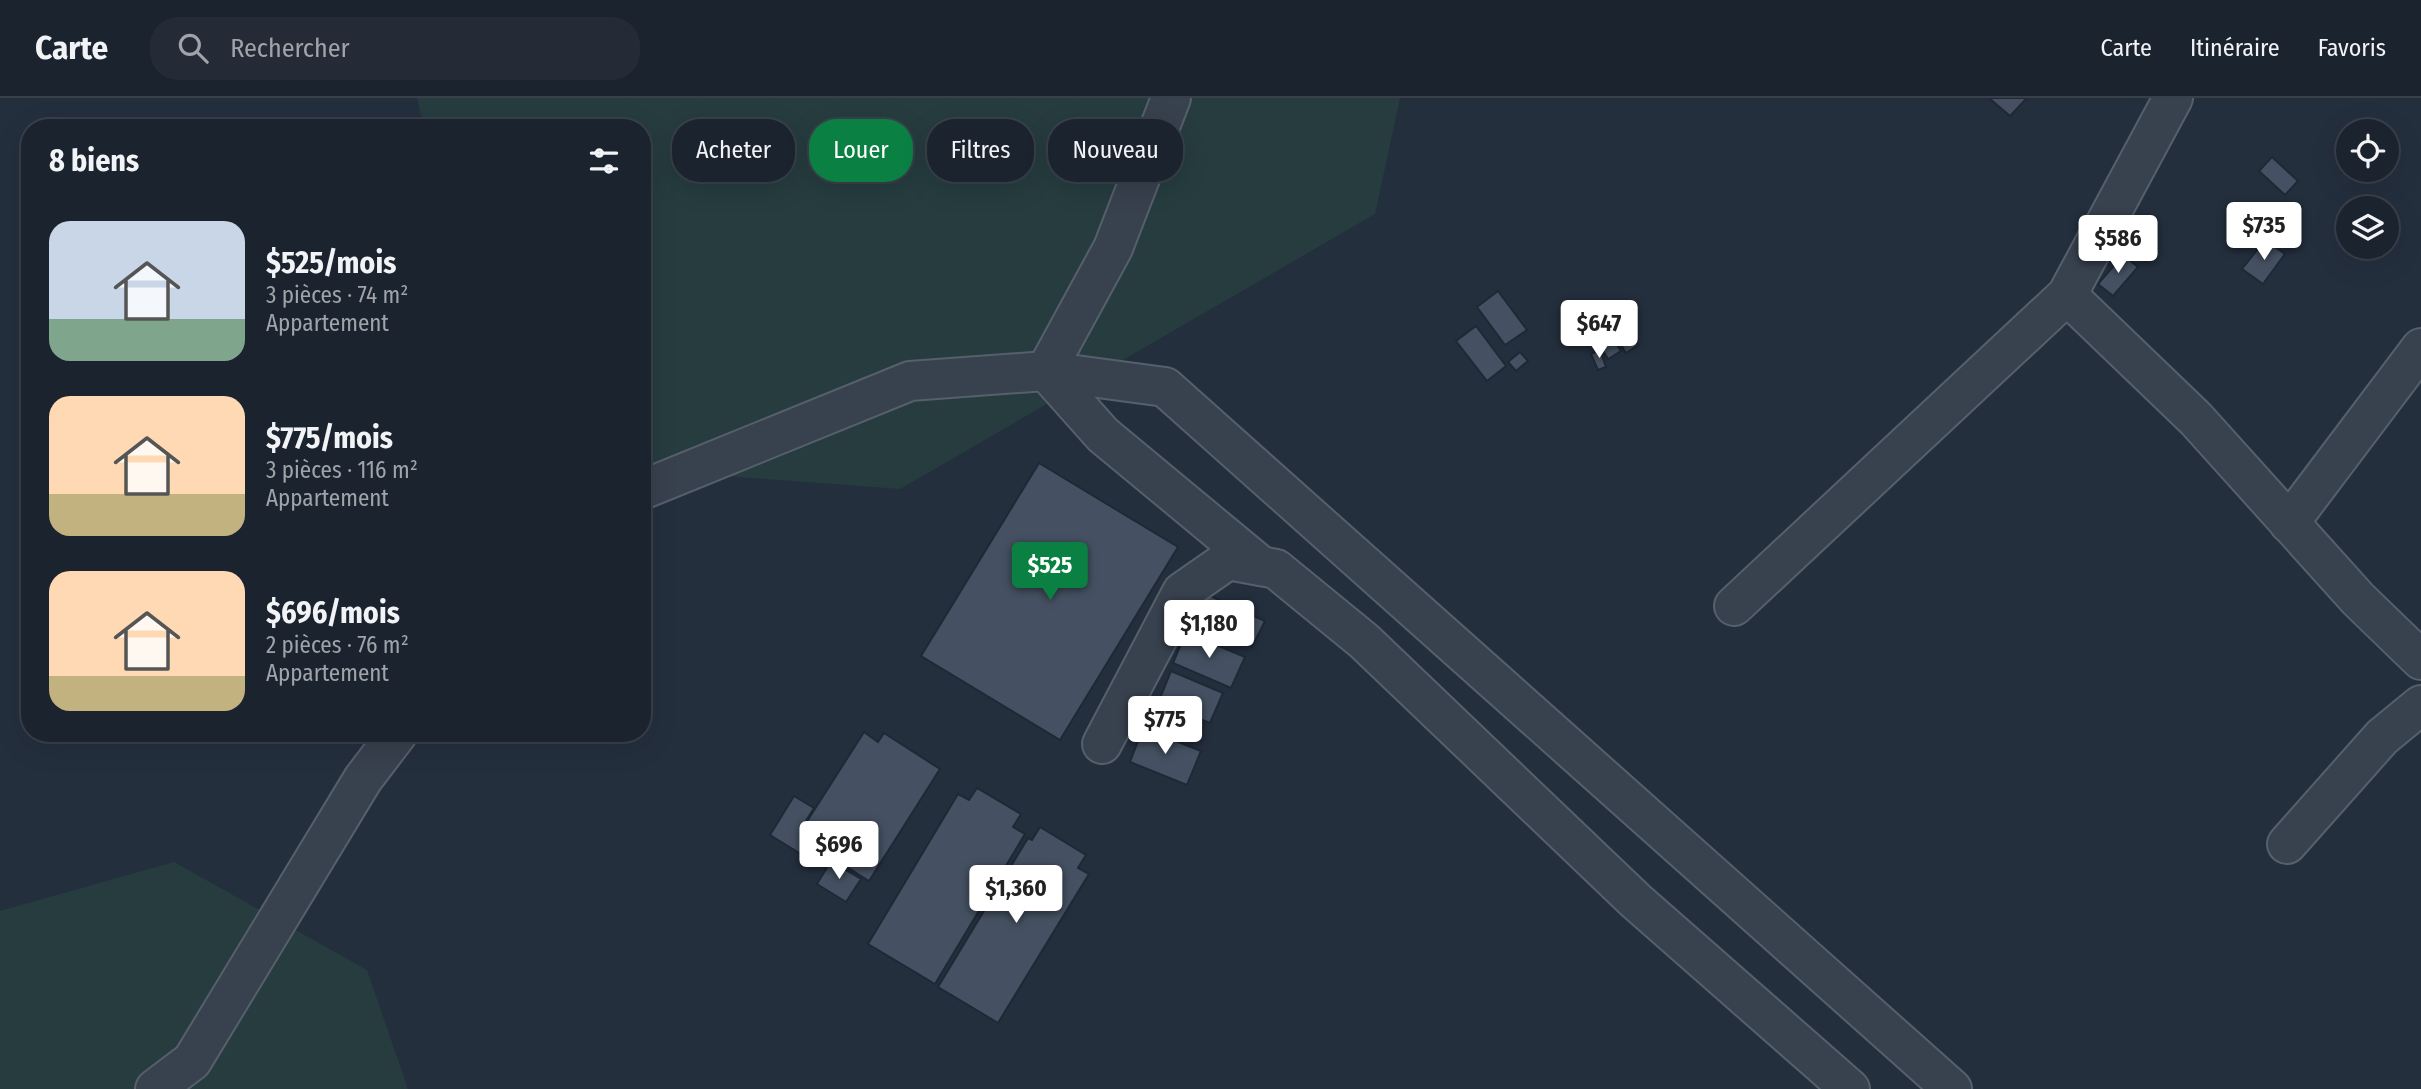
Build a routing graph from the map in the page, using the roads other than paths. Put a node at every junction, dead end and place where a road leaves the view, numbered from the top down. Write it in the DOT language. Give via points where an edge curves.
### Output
graph roads {
  1 [pos="1171,98"];
  2 [pos="2173,98"];
  3 [pos="2067,295"];
  4 [pos="2421,348"];
  5 [pos="1045,371"];
  6 [pos="651,486"];
  7 [pos="2290,523"];
  8 [pos="1262,567"];
  9 [pos="1734,606"];
  10 [pos="2421,660"];
  11 [pos="2421,705"];
  12 [pos="391,742"];
  13 [pos="1101,744"];
  14 [pos="2287,844"];
  15 [pos="155,1089"];
  16 [pos="1850,1089"];
  17 [pos="1952,1089"];
  1 -- 5 [label="street" via="1113,247"];
  2 -- 3 [label="street"];
  3 -- 7 [label="street" via="2196,419"];
  3 -- 9 [label="street"];
  4 -- 7 [label="street"];
  5 -- 6 [label="street" via="910,381"];
  5 -- 8 [label="street" via="1103,435"];
  5 -- 17 [label="street" via="1166,387"];
  7 -- 10 [label="street"];
  8 -- 13 [label="street" via="1228,560 1182,592"];
  8 -- 16 [label="street" via="1276,569 1364,641 1636,901"];
  11 -- 14 [label="street" via="2382,737"];
  12 -- 15 [label="street" via="363,779 192,1061"];
}
